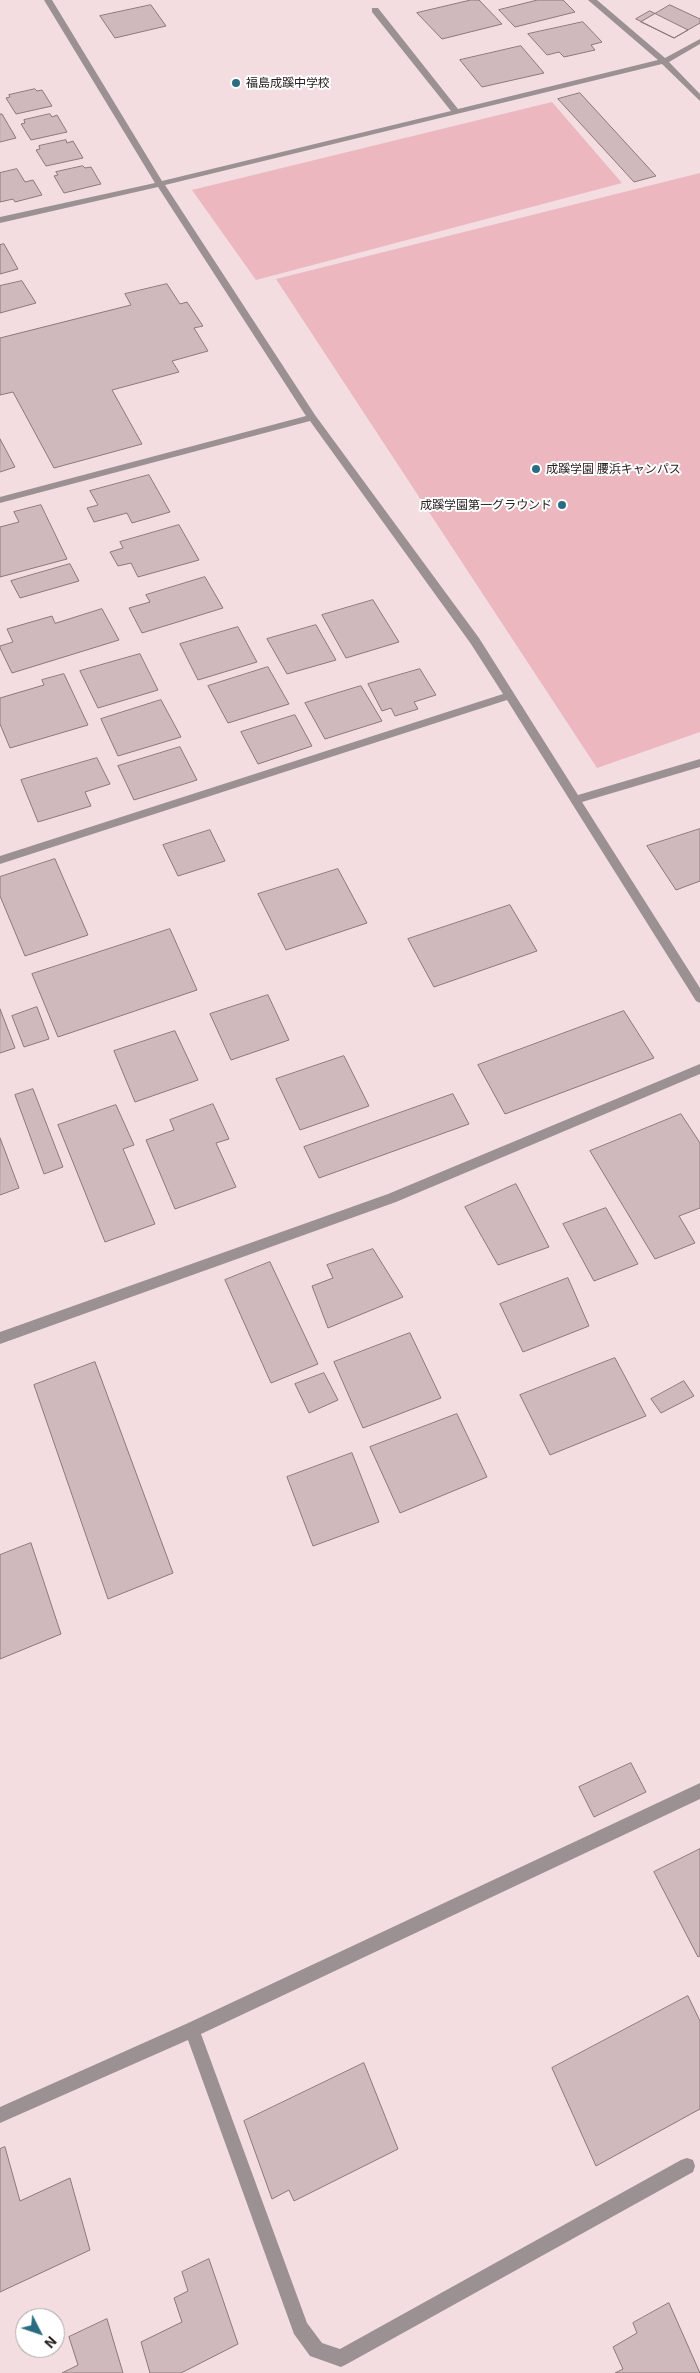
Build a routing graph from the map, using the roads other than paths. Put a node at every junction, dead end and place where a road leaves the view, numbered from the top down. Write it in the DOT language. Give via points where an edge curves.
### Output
graph roads {
  1 [pos="48,0"];
  2 [pos="592,0"];
  3 [pos="375,10"];
  4 [pos="700,41"];
  5 [pos="664,61"];
  6 [pos="700,99"];
  7 [pos="455,111"];
  8 [pos="160,184"];
  9 [pos="0,220"];
  10 [pos="312,417"];
  11 [pos="0,500"];
  12 [pos="509,696"];
  13 [pos="700,763"];
  14 [pos="575,800"];
  15 [pos="0,860"];
  16 [pos="700,998"];
  17 [pos="700,1068"];
  18 [pos="0,1338"];
  19 [pos="700,1791"];
  20 [pos="192,2030"];
  21 [pos="0,2115"];
  22 [pos="687,2166"];
  1 -- 8 [label="street"];
  2 -- 5 [label="street"];
  3 -- 7 [label="street"];
  4 -- 5 [label="street"];
  5 -- 6 [label="street"];
  5 -- 7 [label="street"];
  7 -- 8 [label="street"];
  8 -- 9 [label="street"];
  8 -- 10 [label="street"];
  10 -- 11 [label="street"];
  10 -- 12 [label="street" via="475,641"];
  12 -- 14 [label="street"];
  12 -- 15 [label="street"];
  13 -- 14 [label="street"];
  14 -- 16 [label="street"];
  17 -- 18 [label="street" via="392,1198"];
  19 -- 20 [label="street"];
  20 -- 21 [label="street"];
  20 -- 22 [label="street" via="300,2328 316,2350 342,2358"];
}
